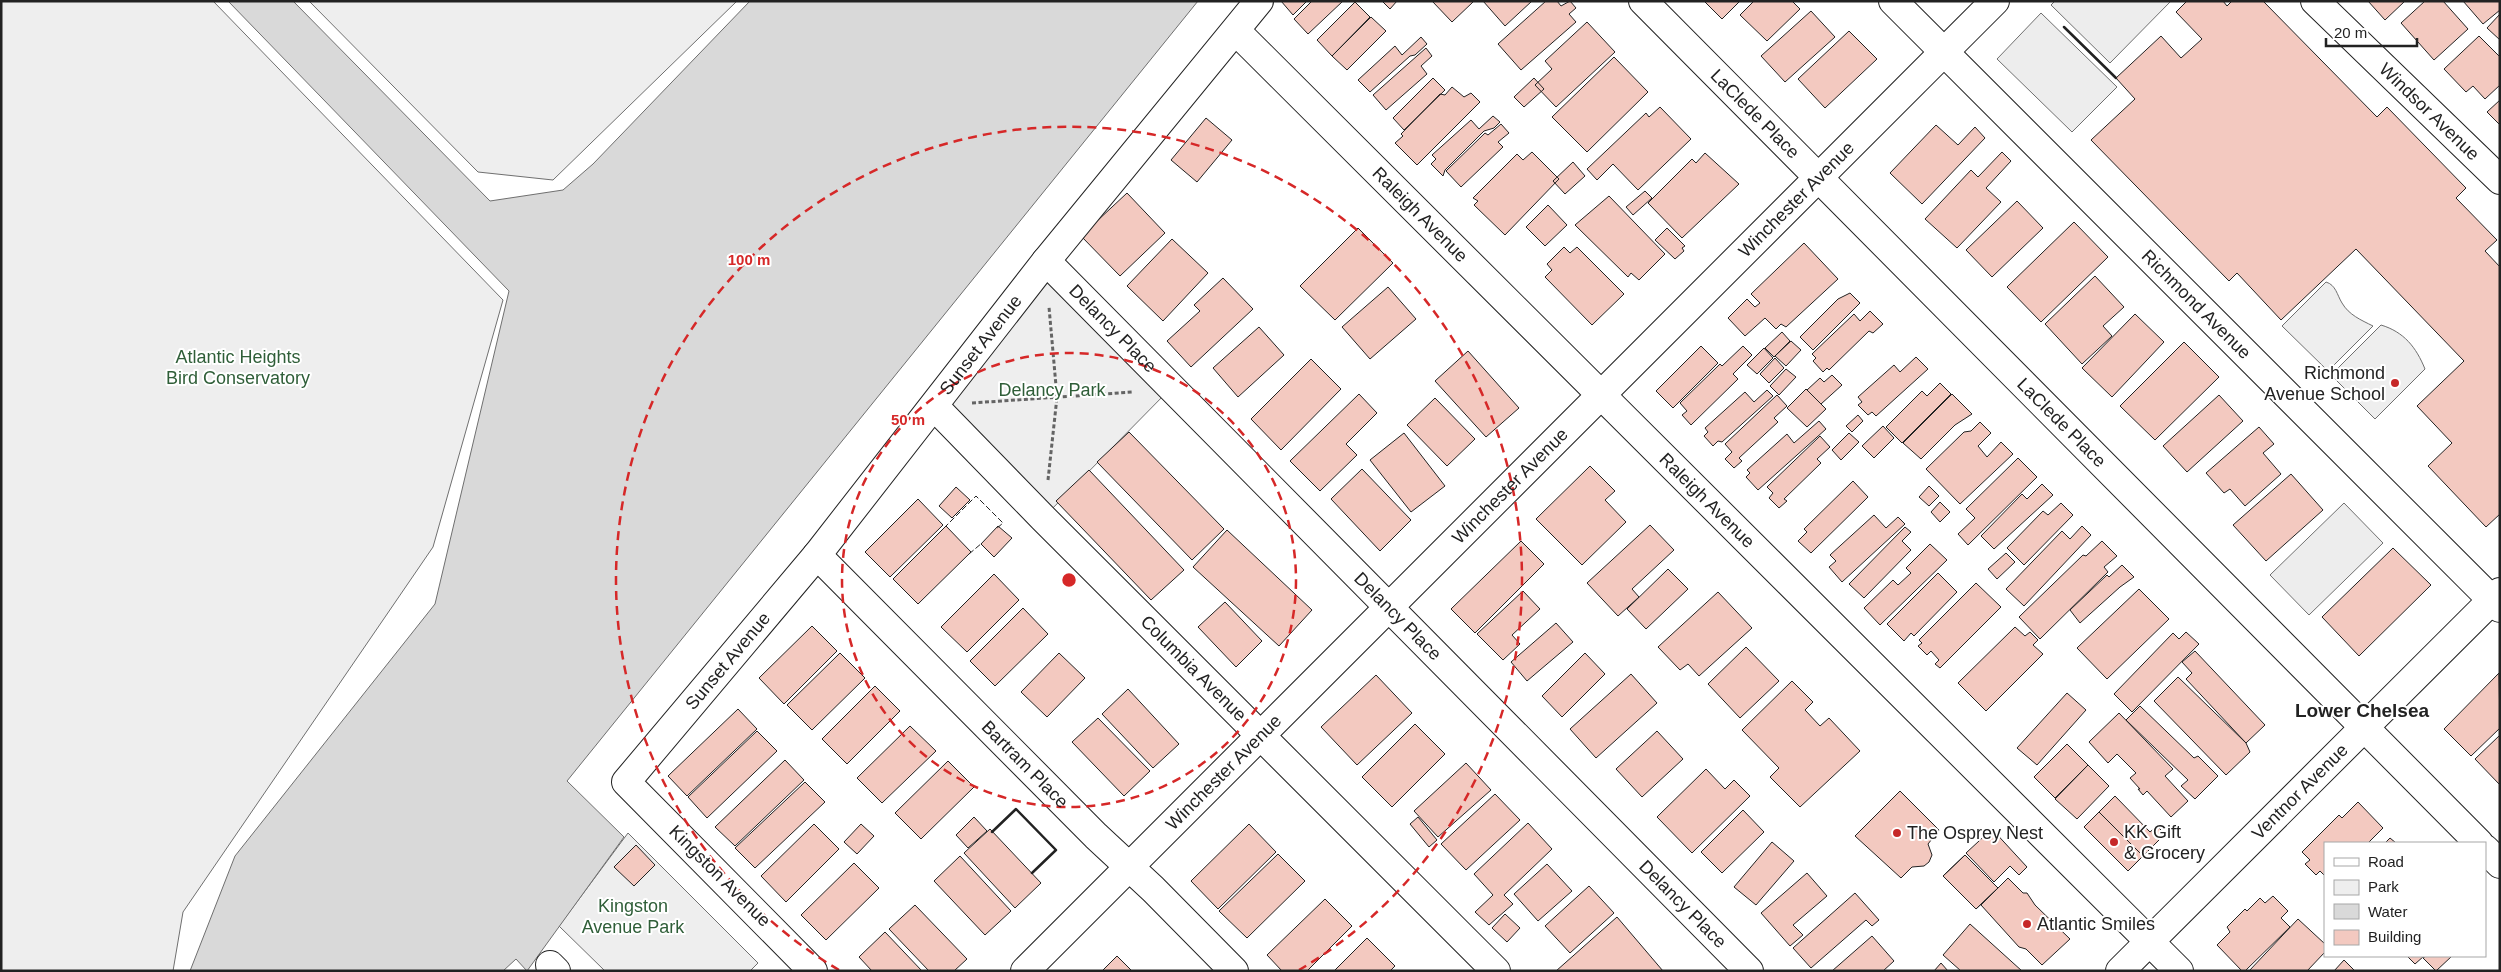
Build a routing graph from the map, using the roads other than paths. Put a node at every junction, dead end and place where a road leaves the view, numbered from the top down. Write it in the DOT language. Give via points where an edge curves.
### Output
graph roads {
  1 [pos="1259,1"];
  2 [pos="1643,1"];
  3 [pos="1893,1"];
  4 [pos="1995,1"];
  5 [pos="2315,1"];
  6 [pos="1236,30"];
  7 [pos="1944,52"];
  8 [pos="1817,178"];
  9 [pos="2500,180"];
  10 [pos="1046,261"];
  11 [pos="1602,394"];
  12 [pos="934,406"];
  13 [pos="817,555"];
  14 [pos="2497,600"];
  15 [pos="1388,607"];
  16 [pos="2364,728"];
  17 [pos="1261,736"];
  18 [pos="626,782"];
  19 [pos="2478,842"];
  20 [pos="2486,850"];
  21 [pos="2500,864"];
  22 [pos="1128,868"];
  23 [pos="2150,942"];
  24 [pos="813,971"];
  25 [pos="1025,971"];
  26 [pos="1234,971"];
  27 [pos="1496,971"];
  28 [pos="1749,971"];
  29 [pos="2120,971"];
  30 [pos="2179,971"];
  1 -- 6 [label="street, Sunset Avenue"];
  2 -- 8 [label="street, LaClede Place"];
  3 -- 7 [label="street, Richmond Avenue"];
  4 -- 7 [label="street, Winchester Avenue"];
  5 -- 9 [label="street, Windsor Avenue"];
  6 -- 10 [label="street, Sunset Avenue"];
  6 -- 11 [label="street, Raleigh Avenue"];
  7 -- 8 [label="street, Winchester Avenue"];
  7 -- 14 [label="street, Richmond Avenue"];
  8 -- 11 [label="street, Winchester Avenue"];
  8 -- 16 [label="street, LaClede Place"];
  10 -- 12 [label="street, Sunset Avenue"];
  10 -- 15 [label="street, Delancy Place"];
  11 -- 15 [label="street, Winchester Avenue"];
  11 -- 23 [label="street, Raleigh Avenue"];
  12 -- 13 [label="street, Sunset Avenue"];
  12 -- 17 [label="street, Columbia Avenue"];
  13 -- 18 [label="street, Sunset Avenue"];
  13 -- 22 [label="street, Bartram Place"];
  14 -- 16 [label="street, Ventnor Avenue"];
  15 -- 17 [label="street, Winchester Avenue"];
  15 -- 28 [label="street, Delancy Place"];
  16 -- 19 [label="street, LaClede Place"];
  16 -- 23 [label="street, Ventnor Avenue"];
  17 -- 22 [label="street, Winchester Avenue"];
  17 -- 27 [label="street, Columbia Avenue"];
  18 -- 24 [label="street, Kingston Avenue"];
  20 -- 21 [label="street"];
  22 -- 25 [label="street, Winchester Avenue"];
  22 -- 26 [label="street, Bartram Place"];
  23 -- 29 [label="street, Ventnor Avenue"];
  23 -- 30 [label="street, Raleigh Avenue"];
}
